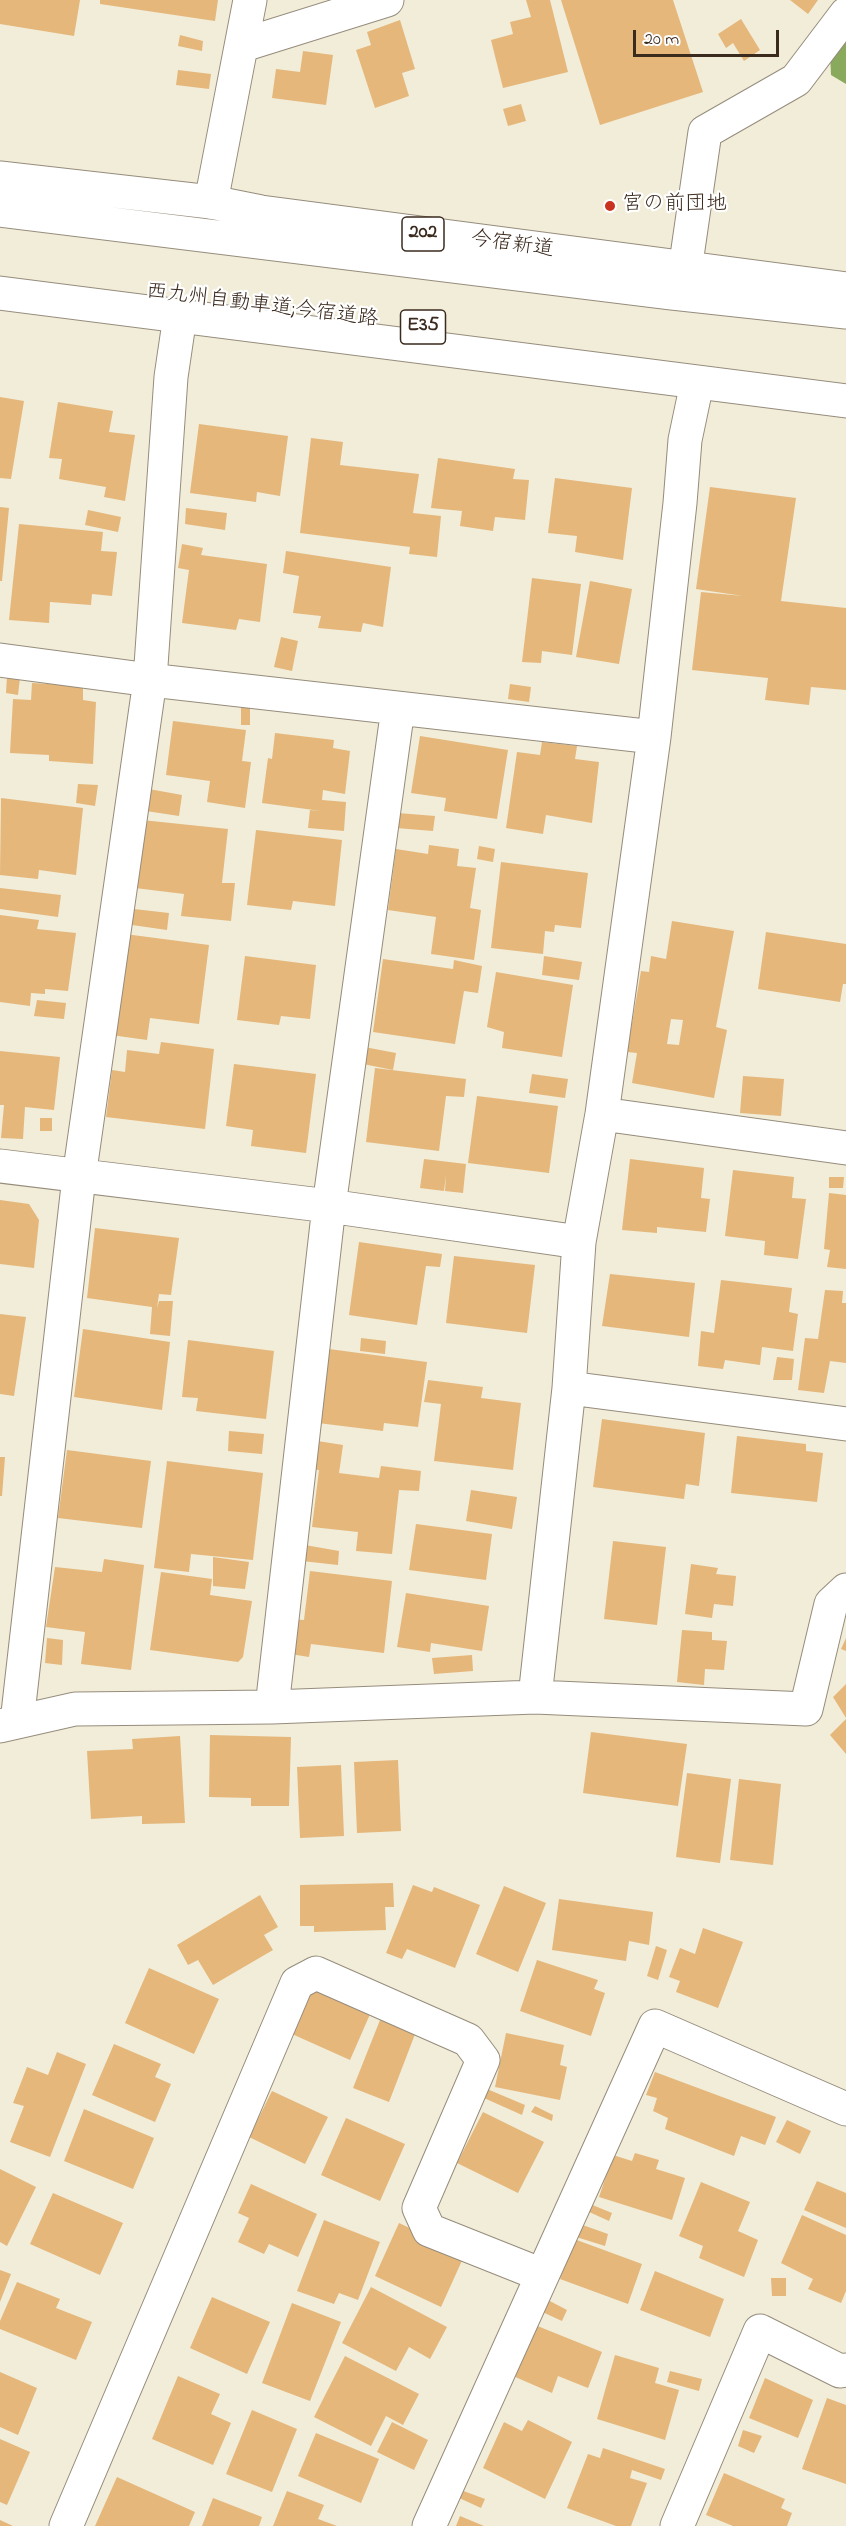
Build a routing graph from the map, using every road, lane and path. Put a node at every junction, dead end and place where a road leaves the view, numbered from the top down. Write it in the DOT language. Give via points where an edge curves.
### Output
graph roads {
  1 [pos="250,0"];
  2 [pos="387,0"];
  3 [pos="846,14"];
  4 [pos="243,45"];
  5 [pos="0,178"];
  6 [pos="211,202"];
  7 [pos="0,210"];
  8 [pos="685,270"];
  9 [pos="0,275"];
  10 [pos="846,289"];
  11 [pos="0,293"];
  12 [pos="846,312"];
  13 [pos="180,316"];
  14 [pos="846,381"];
  15 [pos="697,383"];
  16 [pos="846,401"];
  17 [pos="0,660"];
  18 [pos="150,680"];
  19 [pos="398,708"];
  20 [pos="654,737"];
  21 [pos="602,1114"];
  22 [pos="846,1148"];
  23 [pos="0,1166"];
  24 [pos="79,1177"];
  25 [pos="329,1206"];
  26 [pos="579,1242"];
  27 [pos="569,1388"];
  28 [pos="846,1424"];
  29 [pos="846,1590"];
  30 [pos="535,1697"];
  31 [pos="272,1707"];
  32 [pos="8,1724"];
  33 [pos="846,2109"];
  34 [pos="542,2275"];
  35 [pos="846,2370"];
  36 [pos="66,2526"];
  37 [pos="429,2526"];
  38 [pos="677,2526"];
  1 -- 4 [label="main road"];
  2 -- 4 [label="main road"];
  3 -- 8 [label="main road" via="796,80 705,132"];
  4 -- 6 [label="main road"];
  5 -- 6 [label="main road, 今宿新道 / 202"];
  6 -- 8 [label="main road, 今宿新道 / 202"];
  7 -- 12 [label="main road"];
  8 -- 10 [label="main road, 今宿新道 / 202"];
  9 -- 14 [label="main road, 西九州自動車道;今宿道路 / E35"];
  11 -- 13 [label="main road"];
  13 -- 15 [label="main road"];
  13 -- 18 [label="main road" via="171,377"];
  15 -- 16 [label="main road"];
  15 -- 20 [label="main road" via="685,440"];
  17 -- 18 [label="main road"];
  18 -- 19 [label="main road"];
  18 -- 24 [label="main road"];
  19 -- 20 [label="main road"];
  19 -- 25 [label="main road"];
  20 -- 21 [label="main road"];
  21 -- 22 [label="main road"];
  21 -- 26 [label="main road"];
  23 -- 24 [label="main road"];
  24 -- 25 [label="main road"];
  24 -- 32 [label="main road"];
  25 -- 26 [label="main road"];
  25 -- 31 [label="main road"];
  26 -- 27 [label="main road"];
  27 -- 28 [label="main road"];
  27 -- 30 [label="main road"];
  29 -- 30 [label="main road" via="831,1604 806,1709"];
  30 -- 31 [label="main road"];
  31 -- 32 [label="main road" via="75,1709"];
  33 -- 34 [label="main road" via="655,2026"];
  34 -- 36 [label="main road" via="429,2230 419,2208 483,2060 468,2040 316,1973 297,1983"];
  34 -- 37 [label="main road"];
  35 -- 38 [label="main road" via="840,2371 760,2331"];
}
